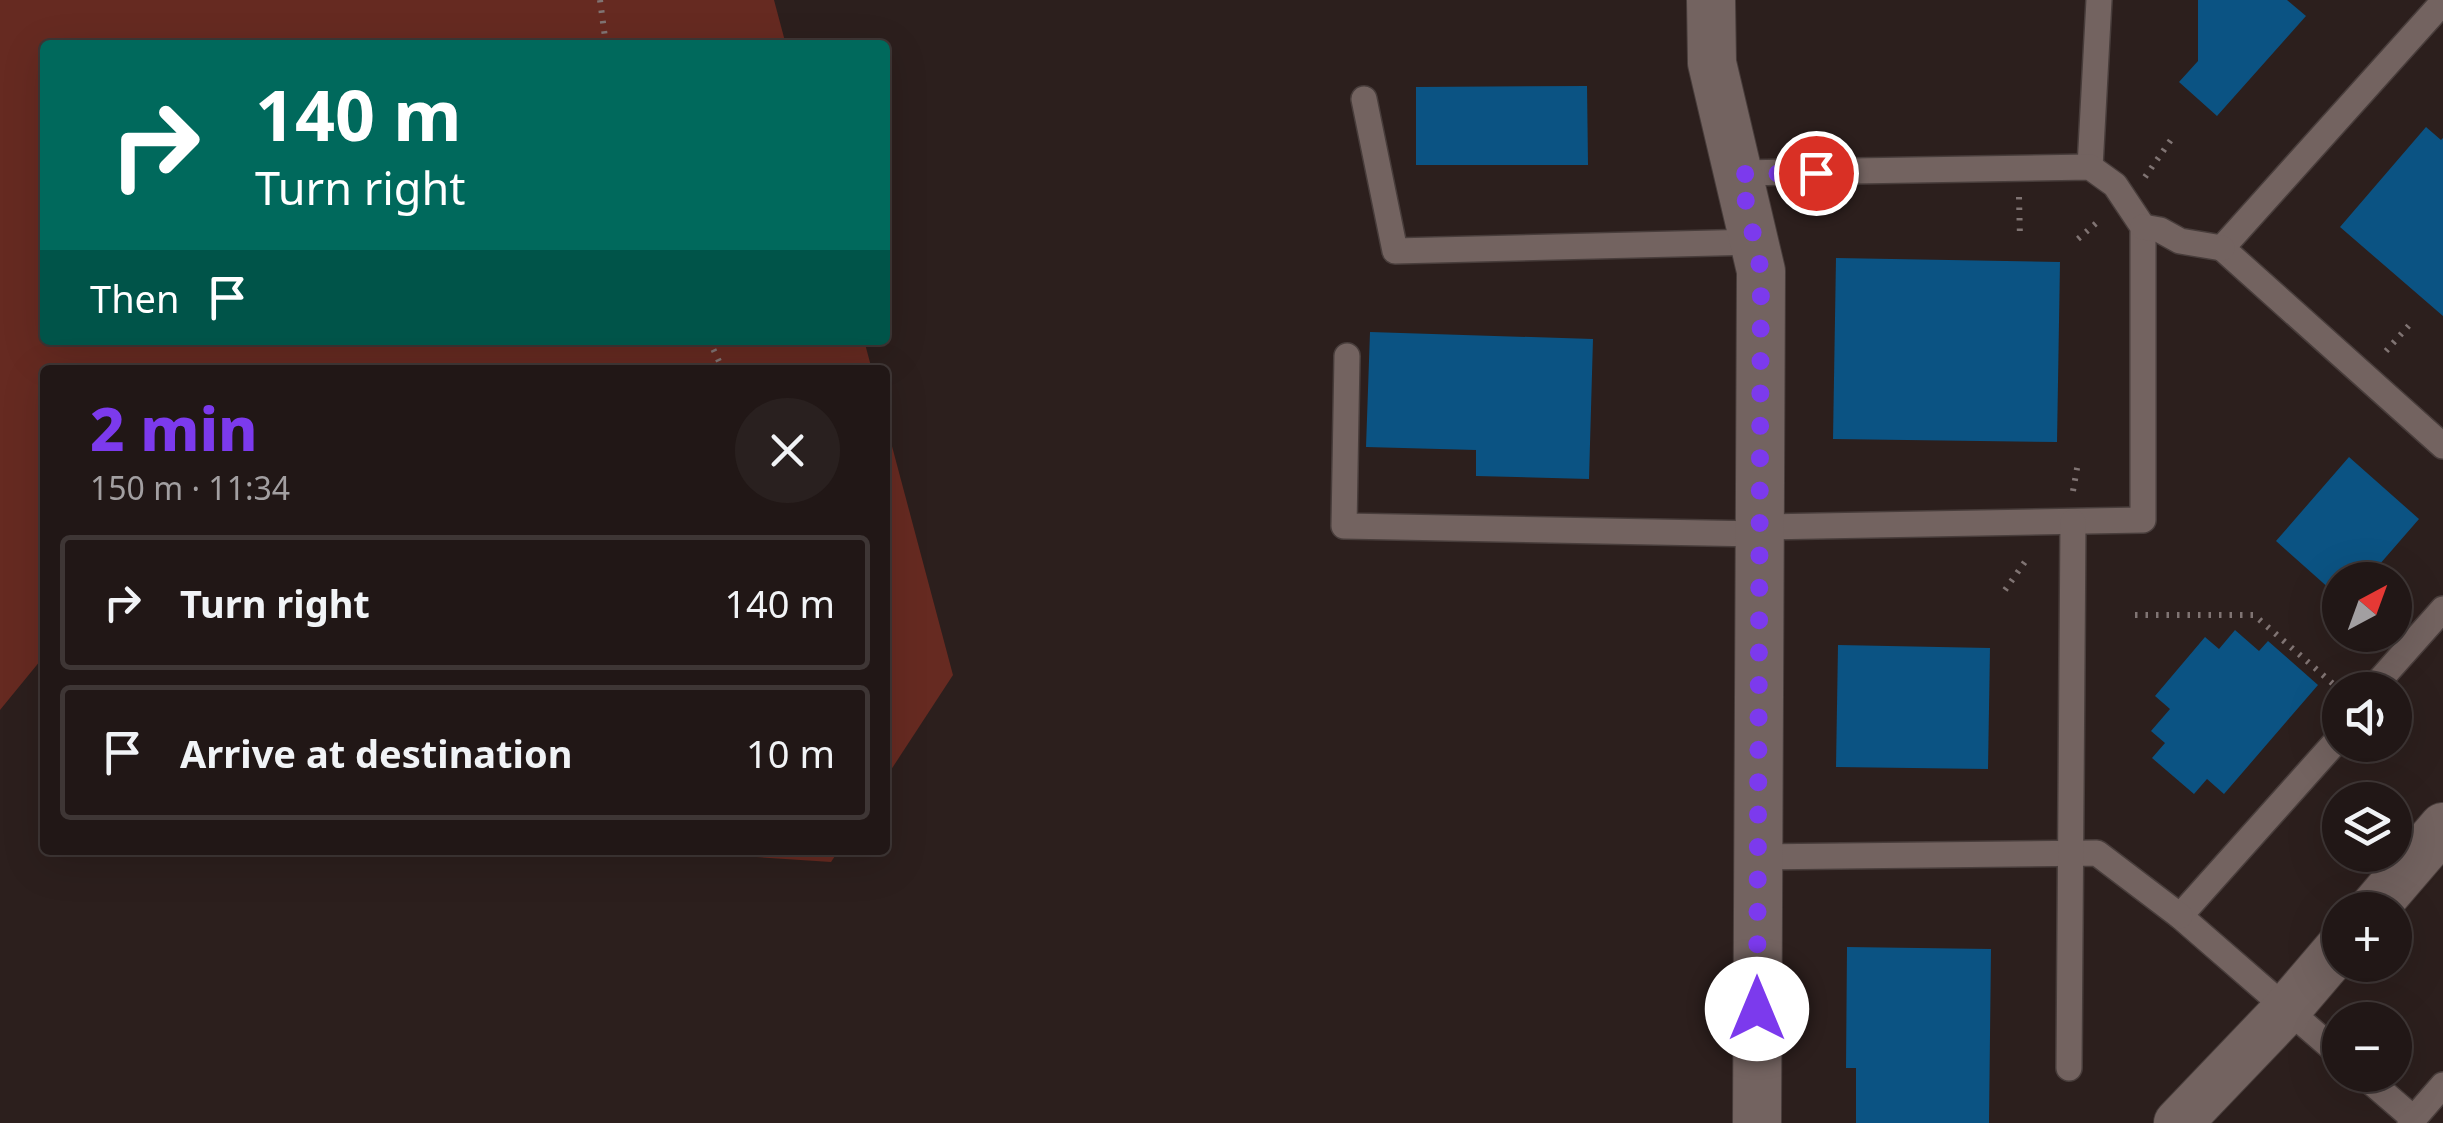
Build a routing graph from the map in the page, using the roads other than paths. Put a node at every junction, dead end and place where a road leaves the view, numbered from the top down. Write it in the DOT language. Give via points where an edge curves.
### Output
graph roads {
  1 [pos="1703,0"];
  2 [pos="2099,0"];
  3 [pos="1711,1"];
  4 [pos="2442,4"];
  5 [pos="1364,100"];
  6 [pos="2090,166"];
  7 [pos="1740,174"];
  8 [pos="2143,227"];
  9 [pos="1756,242"];
  10 [pos="2222,248"];
  11 [pos="1346,356"];
  12 [pos="2443,446"];
  13 [pos="2069,512"];
  14 [pos="1760,530"];
  15 [pos="2443,609"];
  16 [pos="2387,672"];
  17 [pos="2322,757"];
  18 [pos="2436,851"];
  19 [pos="2069,853"];
  20 [pos="1758,857"];
  21 [pos="2392,892"];
  22 [pos="2180,916"];
  23 [pos="2322,968"];
  24 [pos="2287,1009"];
  25 [pos="2322,1039"];
  26 [pos="2069,1068"];
  27 [pos="2443,1085"];
  28 [pos="2382,1092"];
  29 [pos="2412,1121"];
  30 [pos="1757,1123"];
  31 [pos="2178,1123"];
  1 -- 3 [label="lane"];
  2 -- 6 [label="lane"];
  3 -- 7 [label="street" via="1712,63"];
  4 -- 10 [label="lane"];
  5 -- 9 [label="lane" via="1395,251"];
  6 -- 7 [label="lane"];
  6 -- 8 [label="lane" via="2115,185"];
  7 -- 9 [label="street"];
  8 -- 10 [label="lane"];
  8 -- 13 [label="lane" via="2143,520"];
  9 -- 14 [label="street"];
  10 -- 12 [label="lane"];
  11 -- 14 [label="lane" via="1344,526"];
  13 -- 14 [label="lane"];
  13 -- 19 [label="lane"];
  14 -- 20 [label="street"];
  15 -- 16 [label="lane"];
  17 -- 22 [label="lane"];
  18 -- 21 [label="street"];
  19 -- 20 [label="lane"];
  19 -- 22 [label="lane" via="2097,852"];
  19 -- 26 [label="lane"];
  20 -- 30 [label="street"];
  22 -- 24 [label="lane"];
  23 -- 24 [label="street"];
  24 -- 25 [label="lane"];
  24 -- 31 [label="street"];
  27 -- 29 [label="lane"];
  28 -- 29 [label="lane"];
}
